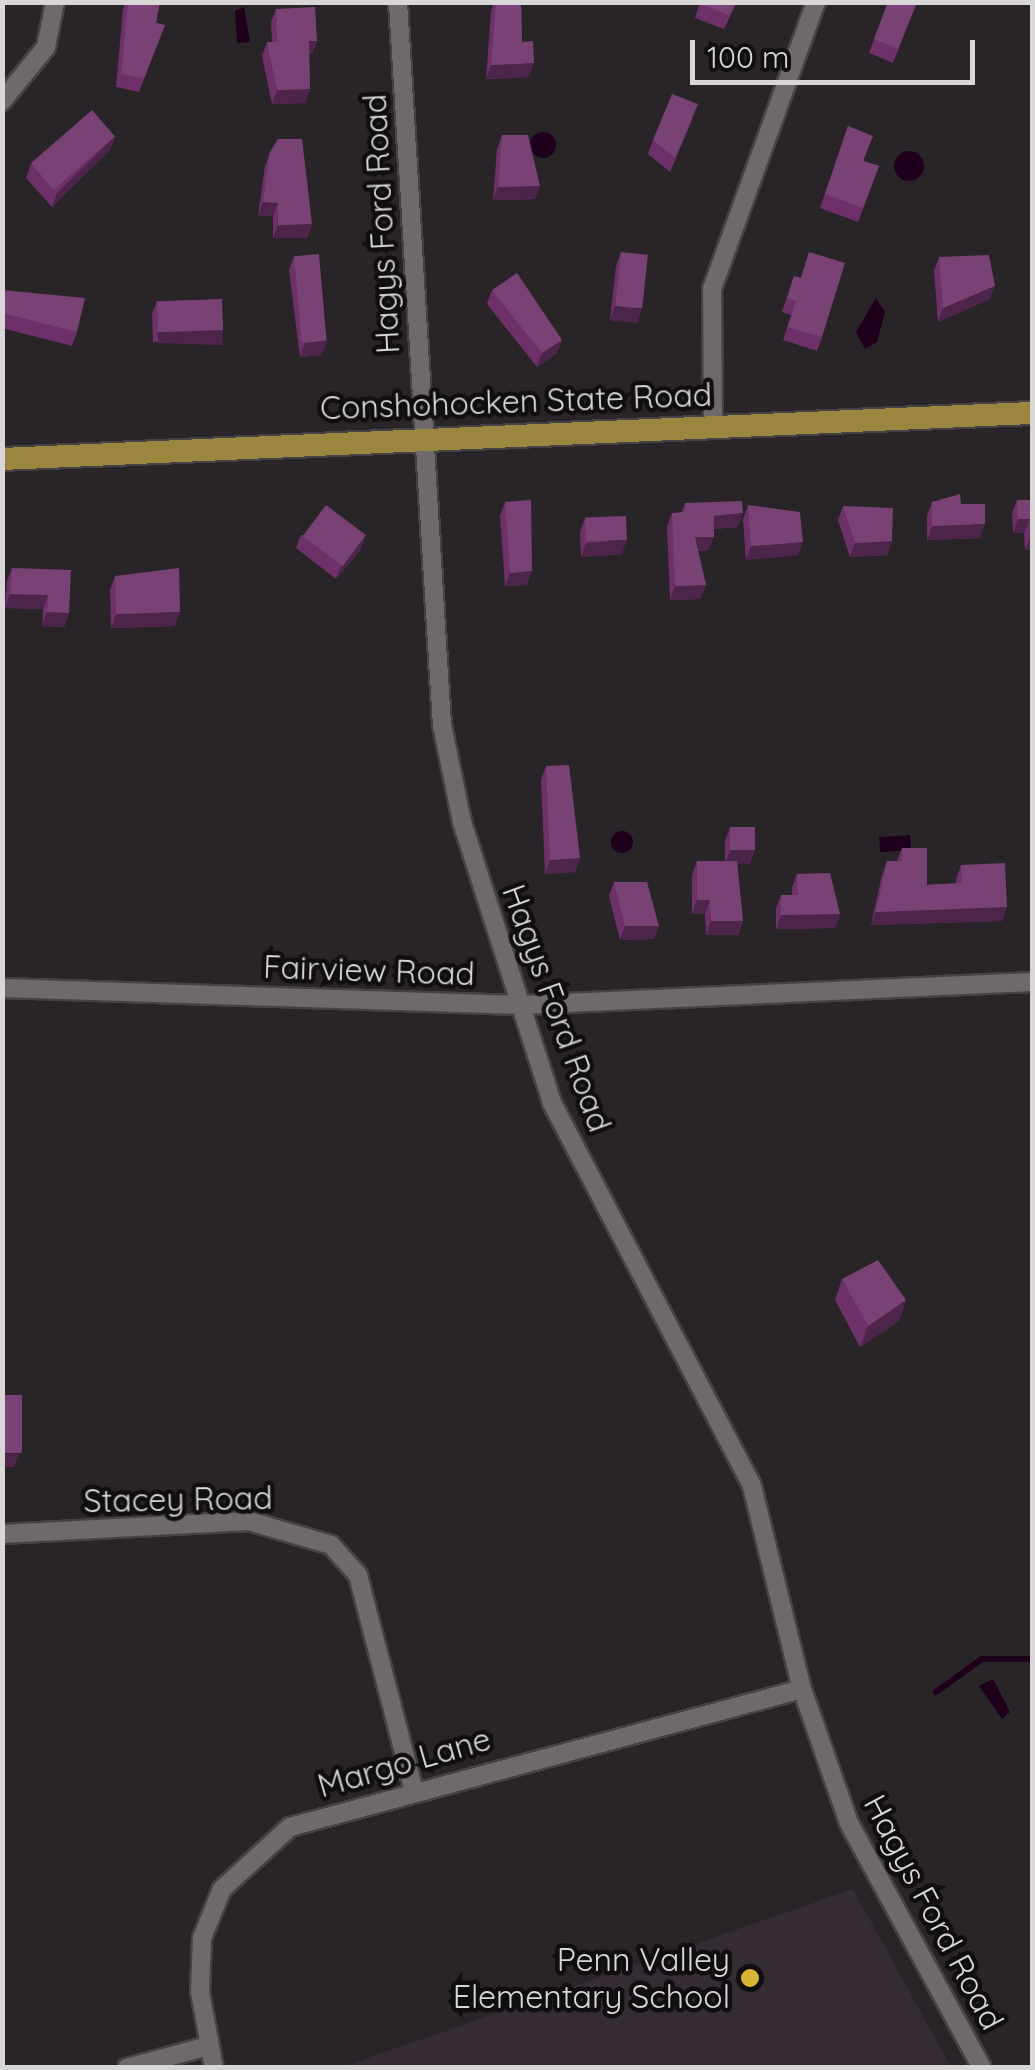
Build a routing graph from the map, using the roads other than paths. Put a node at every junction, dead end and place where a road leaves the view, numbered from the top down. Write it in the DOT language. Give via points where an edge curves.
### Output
graph roads {
  1 [pos="55,2"];
  2 [pos="398,2"];
  3 [pos="816,2"];
  4 [pos="2,101"];
  5 [pos="1032,413"];
  6 [pos="713,426"];
  7 [pos="422,434"];
  8 [pos="2,459"];
  9 [pos="1032,982"];
  10 [pos="2,988"];
  11 [pos="522,1005"];
  12 [pos="2,1534"];
  13 [pos="802,1688"];
  14 [pos="413,1788"];
  15 [pos="208,2046"];
  16 [pos="127,2068"];
  17 [pos="214,2068"];
  18 [pos="982,2068"];
  1 -- 4 [label="street" via="46,48"];
  2 -- 7 [label="street, Hagys Ford Road"];
  3 -- 6 [label="street" via="712,289"];
  5 -- 6 [label="main road, Conshohocken State Road"];
  6 -- 7 [label="main road, Conshohocken State Road"];
  7 -- 8 [label="main road, Conshohocken State Road"];
  7 -- 11 [label="street, Hagys Ford Road" via="448,772"];
  9 -- 11 [label="street, Fairview Road"];
  10 -- 11 [label="street, Fairview Road"];
  11 -- 13 [label="street, Hagys Ford Road" via="559,1118 752,1486"];
  12 -- 14 [label="street, Stacey Road" via="249,1521 331,1545 358,1574"];
  13 -- 14 [label="street, Margo Lane"];
  13 -- 18 [label="street, Hagys Ford Road" via="850,1823"];
  14 -- 15 [label="street, Margo Lane" via="290,1826 222,1889 202,1938"];
  15 -- 16 [label="street"];
  15 -- 17 [label="street, Margo Lane"];
}
